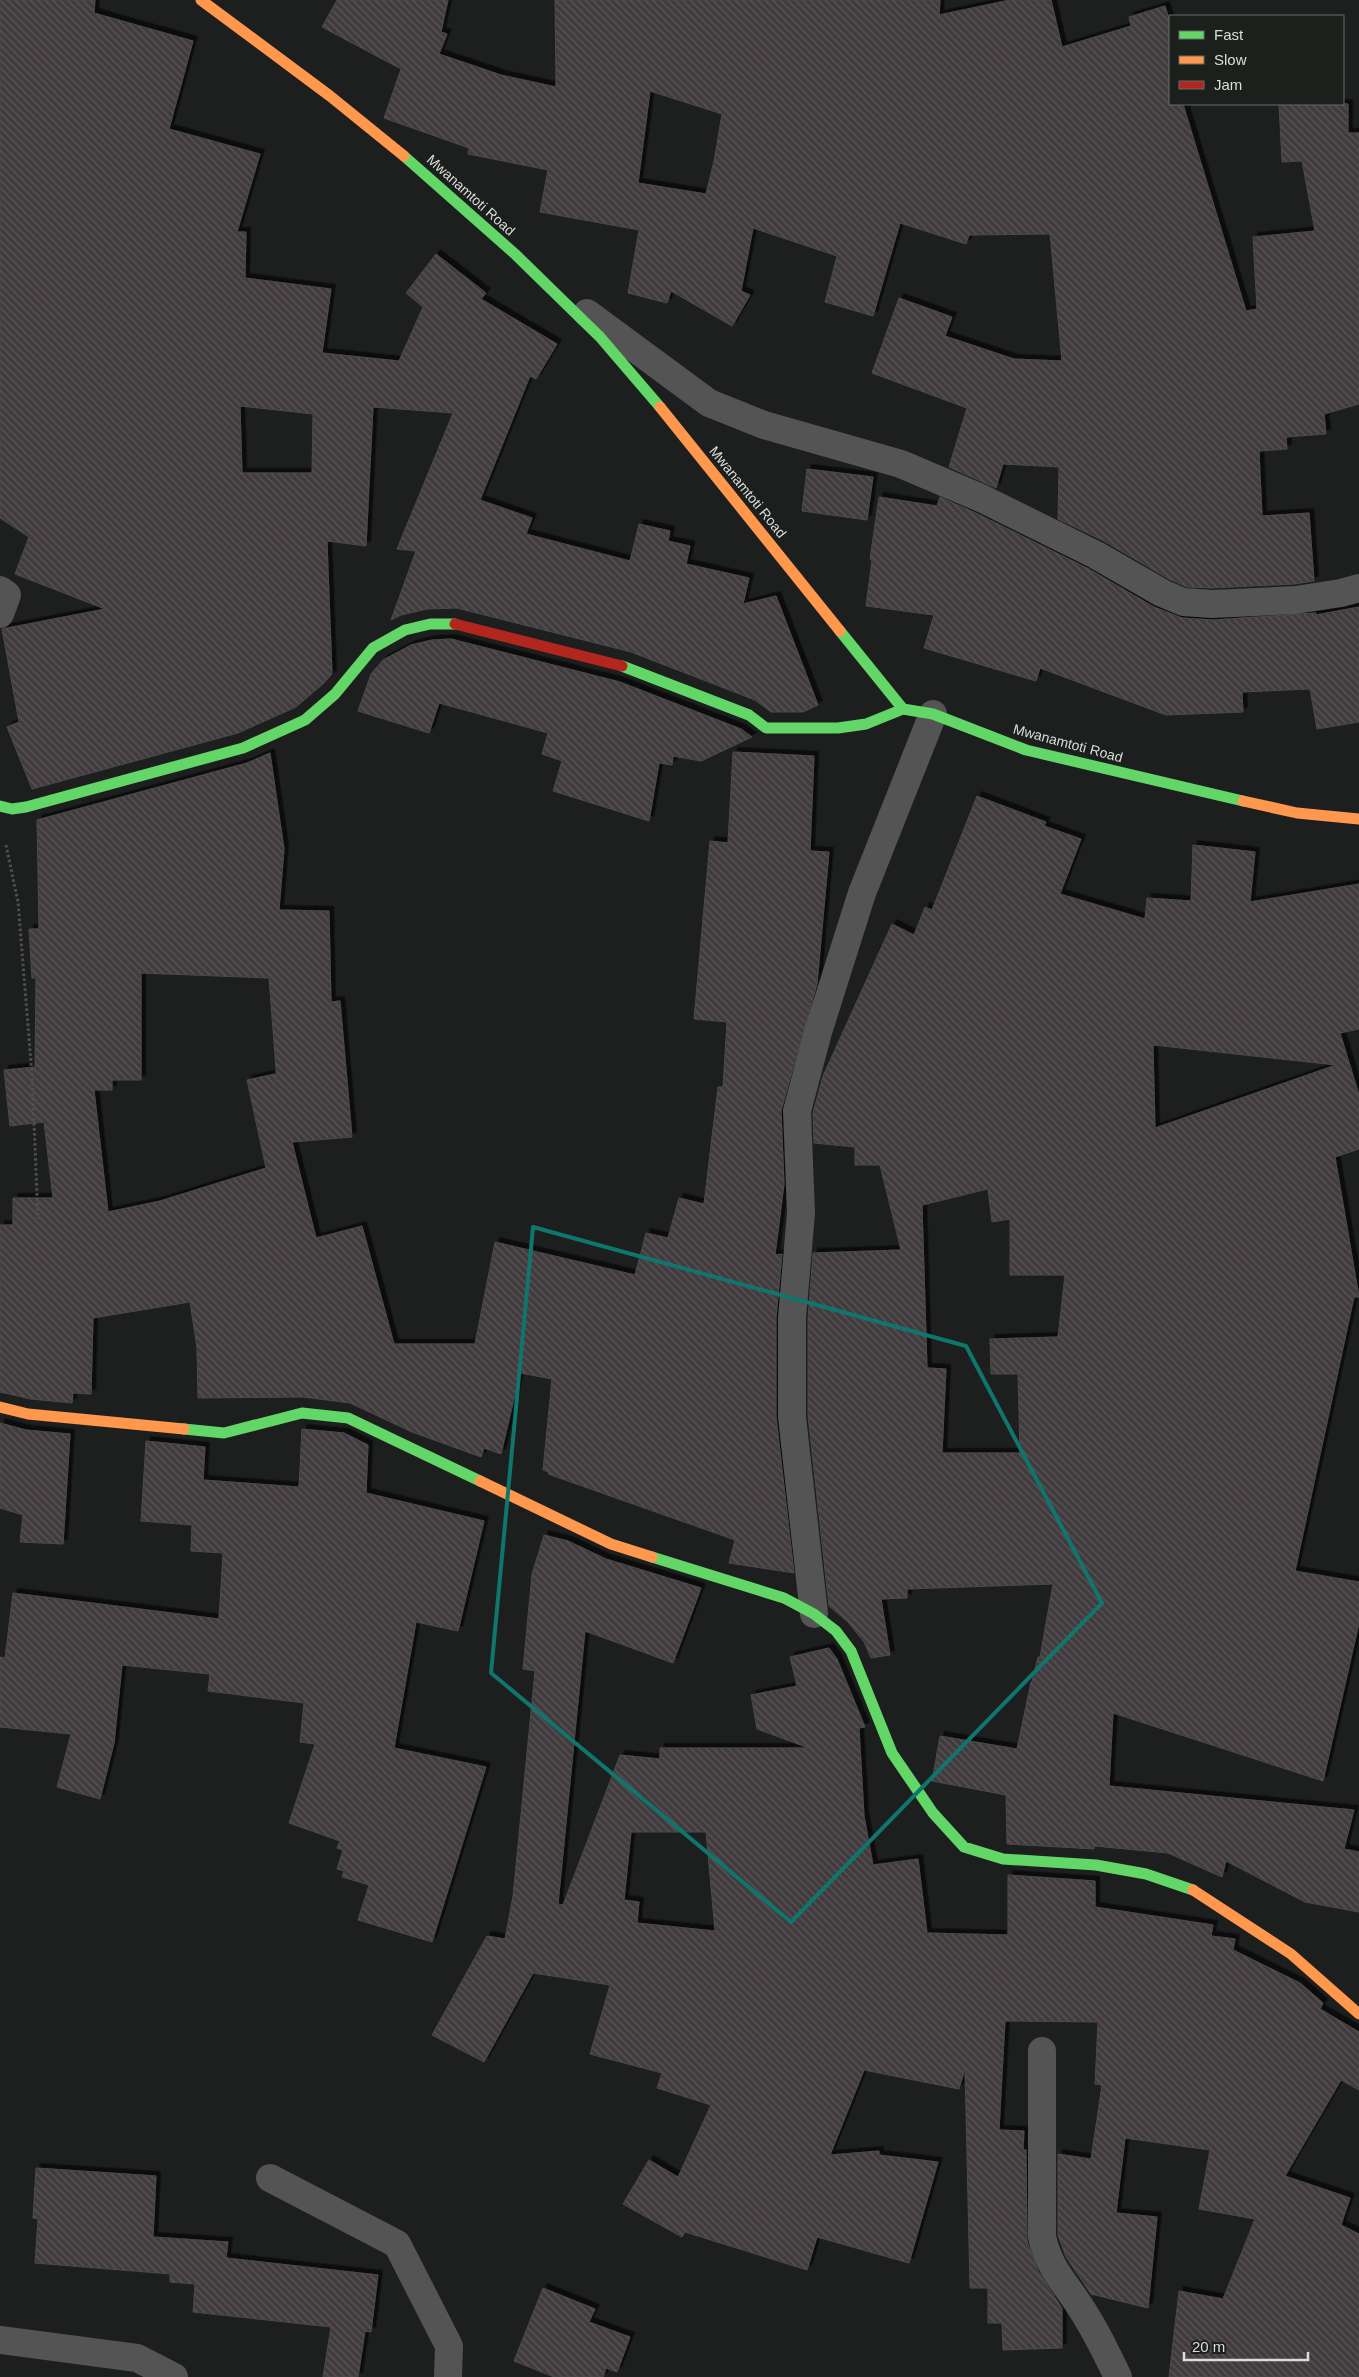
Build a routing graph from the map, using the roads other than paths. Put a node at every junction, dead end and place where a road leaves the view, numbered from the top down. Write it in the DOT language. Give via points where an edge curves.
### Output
graph roads {
  1 [pos="201,0"];
  2 [pos="543,281"];
  3 [pos="1359,588"];
  4 [pos="0,590"];
  5 [pos="0,614"];
  6 [pos="903,708"];
  7 [pos="934,714"];
  8 [pos="0,806"];
  9 [pos="1359,819"];
  10 [pos="0,1407"];
  11 [pos="814,1614"];
  12 [pos="1359,2014"];
  13 [pos="1042,2051"];
  14 [pos="270,2178"];
  15 [pos="0,2340"];
  16 [pos="174,2377"];
  17 [pos="448,2377"];
  18 [pos="1118,2377"];
  1 -- 2 [label="street, Mwanamtoti Road" via="330,96 410,161"];
  2 -- 3 [label="street" via="709,403 764,425 901,464 992,503 1096,555 1162,594 1183,602 1212,604 1296,600 1341,594"];
  2 -- 6 [label="street, Mwanamtoti Road" via="600,337 661,408"];
  4 -- 5 [label="street" via="7,595"];
  6 -- 7 [label="street, Mwanamtoti Road"];
  6 -- 8 [label="street" via="866,724 838,728 766,728 749,715 625,667 453,623 430,624 405,630 374,648 335,694 305,720 243,748 26,807 12,809"];
  7 -- 9 [label="street, Mwanamtoti Road" via="1026,750 1127,775 1297,813"];
  7 -- 11 [label="street" via="862,894 796,1111 801,1213 792,1318 792,1417"];
  10 -- 11 [label="street" via="28,1414 224,1433 302,1413 348,1418 611,1544 784,1598"];
  11 -- 12 [label="street" via="836,1630 851,1651 892,1753 933,1813 964,1847 1003,1859 1096,1865 1146,1874 1190,1887 1291,1954"];
  13 -- 18 [label="street" via="1042,2237 1045,2251"];
  14 -- 17 [label="street" via="398,2244 449,2346"];
  15 -- 16 [label="street" via="137,2358"];
}
